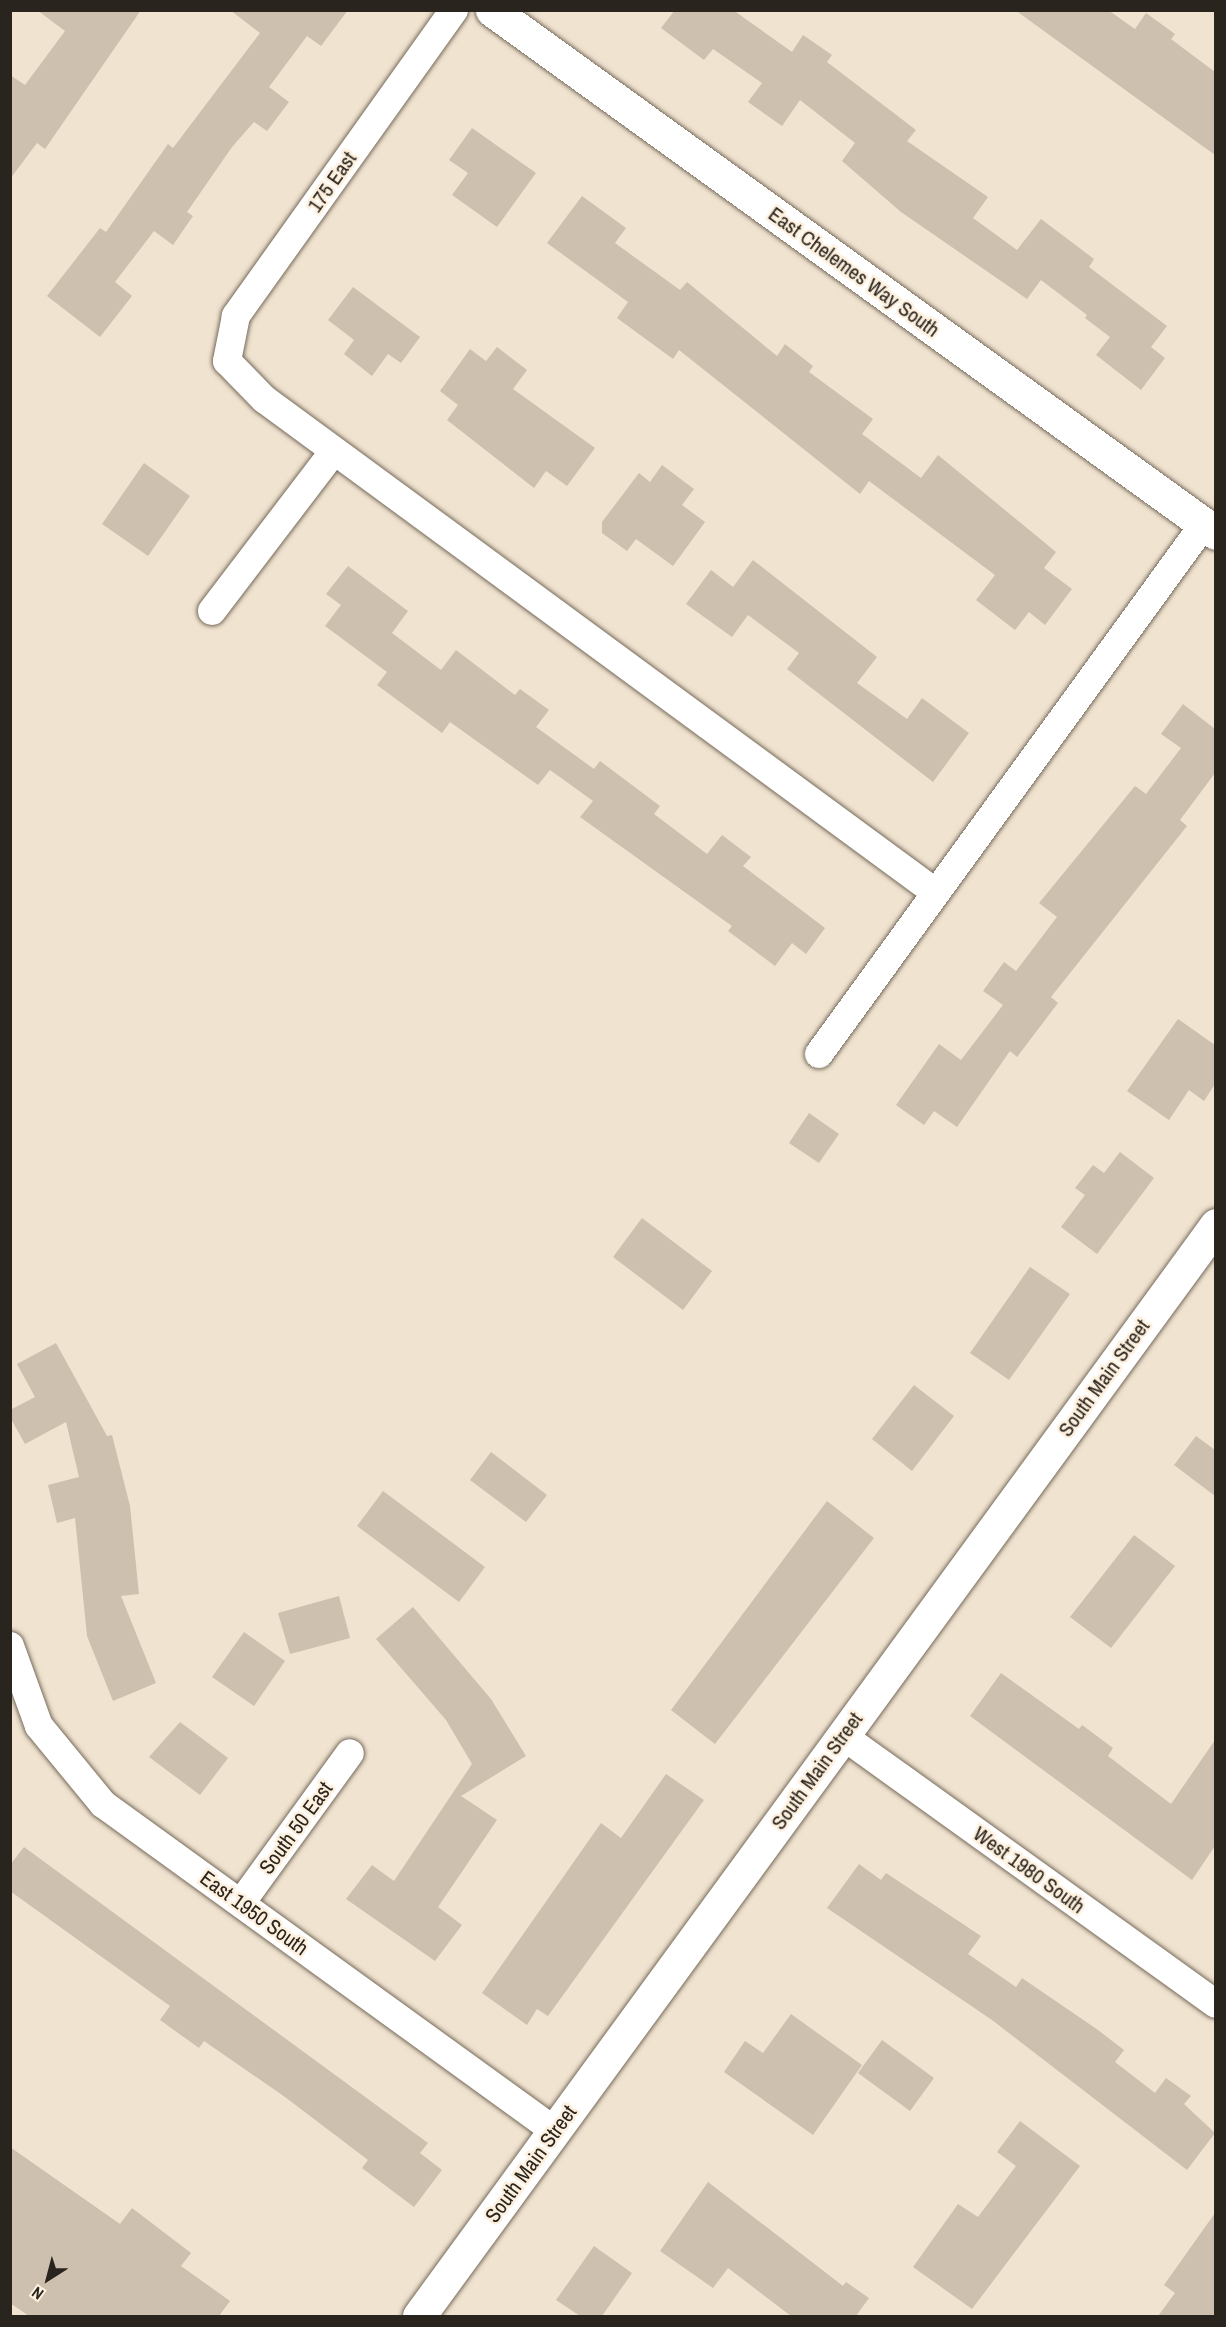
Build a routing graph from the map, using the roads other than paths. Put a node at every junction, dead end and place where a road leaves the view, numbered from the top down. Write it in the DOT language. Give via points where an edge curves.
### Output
graph roads {
  1 [pos="454,10"];
  2 [pos="492,10"];
  3 [pos="334,451"];
  4 [pos="1210,528"];
  5 [pos="212,611"];
  6 [pos="935,892"];
  7 [pos="819,1054"];
  8 [pos="1215,1225"];
  9 [pos="10,1646"];
  10 [pos="843,1736"];
  11 [pos="351,1753"];
  12 [pos="242,1904"];
  13 [pos="1215,2004"];
  14 [pos="555,2132"];
  15 [pos="419,2316"];
  1 -- 3 [label="street, 175 East" via="236,316 227,361 264,399"];
  2 -- 4 [label="street, East Chelemes Way South"];
  3 -- 5 [label="street"];
  3 -- 6 [label="street"];
  4 -- 6 [label="street"];
  6 -- 7 [label="street"];
  8 -- 10 [label="street, South Main Street"];
  9 -- 12 [label="street, East 1950 South" via="39,1726 103,1804"];
  10 -- 13 [label="street, West 1980 South"];
  10 -- 14 [label="street, South Main Street"];
  11 -- 12 [label="street, South 50 East"];
  12 -- 14 [label="street, East 1950 South"];
  14 -- 15 [label="street, South Main Street"];
}
